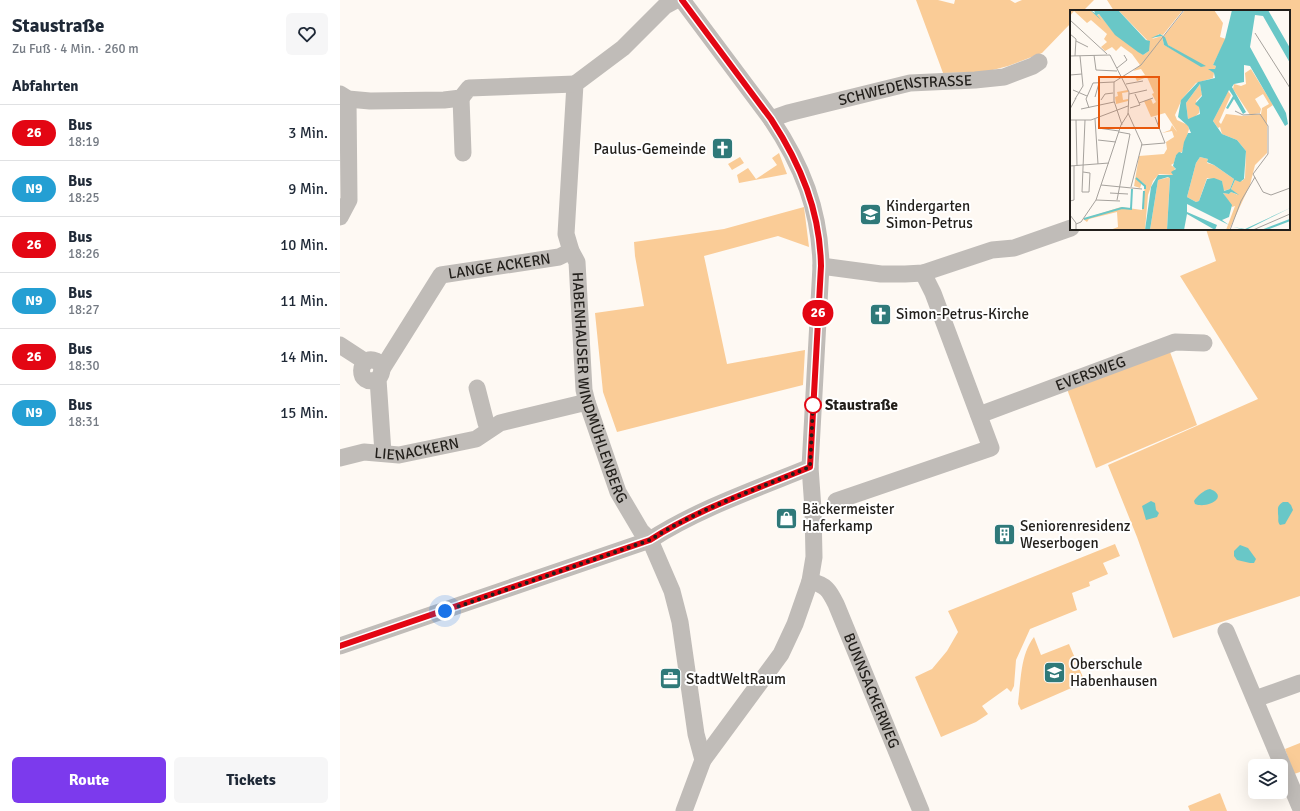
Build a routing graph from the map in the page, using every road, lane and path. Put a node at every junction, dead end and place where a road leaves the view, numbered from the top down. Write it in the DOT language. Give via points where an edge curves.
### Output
graph roads {
  1 [pos="676,0"];
  2 [pos="682,0"];
  3 [pos="1039,62"];
  4 [pos="575,84"];
  5 [pos="344,96"];
  6 [pos="461,98"];
  7 [pos="771,119"];
  8 [pos="463,152"];
  9 [pos="340,217"];
  10 [pos="1070,228"];
  11 [pos="571,251"];
  12 [pos="821,266"];
  13 [pos="923,272"];
  14 [pos="1204,343"];
  15 [pos="340,345"];
  16 [pos="380,374"];
  17 [pos="477,388"];
  18 [pos="587,402"];
  19 [pos="979,415"];
  20 [pos="490,429"];
  21 [pos="382,453"];
  22 [pos="340,458"];
  23 [pos="810,467"];
  24 [pos="836,502"];
  25 [pos="650,540"];
  26 [pos="810,581"];
  27 [pos="1226,631"];
  28 [pos="340,646"];
  29 [pos="1300,683"];
  30 [pos="1255,699"];
  31 [pos="703,760"];
  32 [pos="1300,807"];
  33 [pos="684,811"];
  34 [pos="921,811"];
  1 -- 4 [label="street" via="665,6 623,48"];
  2 -- 7 [label="street"];
  3 -- 7 [label="street, SCHWEDENSTRASSE" via="1004,76 910,83"];
  4 -- 6 [label="street" via="469,88"];
  4 -- 11 [label="street, HABENHAUSER WINDMÜHLENBERG" via="566,234"];
  5 -- 6 [label="street" via="370,101"];
  5 -- 9 [label="street" via="349,200"];
  6 -- 8 [label="street"];
  7 -- 12 [label="street" via="789,148 808,191 818,227"];
  10 -- 13 [label="street" via="1014,248 992,250"];
  11 -- 16 [label="street, LANGE ACKERN" via="559,257 441,275"];
  11 -- 18 [label="street, HABENHAUSER WINDMÜHLENBERG" via="577,262 584,390"];
  12 -- 13 [label="street" via="881,274"];
  12 -- 23 [label="street"];
  13 -- 19 [label="street"];
  14 -- 19 [label="street, EVERSWEG" via="1175,342"];
  15 -- 16 [label="street" via="366,362 361,372 367,380 373,382"];
  16 -- 21 [label="street"];
  17 -- 20 [label="street"];
  18 -- 20 [label="street, LIENACKERN" via="500,423"];
  18 -- 25 [label="street, HABENHAUSER WINDMÜHLENBERG" via="618,492"];
  19 -- 24 [label="street" via="991,448"];
  20 -- 21 [label="street, LIENACKERN" via="476,439 399,455"];
  21 -- 22 [label="street, LIENACKERN" via="364,452"];
  23 -- 25 [label="street" via="697,514"];
  23 -- 26 [label="street" via="814,557"];
  25 -- 28 [label="street"];
  25 -- 31 [label="street, HABENHAUSER WINDMÜHLENBERG" via="672,591 680,622 696,734"];
  26 -- 31 [label="street" via="781,654"];
  26 -- 34 [label="street, BUNNSACKERWEG" via="822,584 834,599"];
  27 -- 30 [label="street"];
  29 -- 30 [label="street"];
  30 -- 32 [label="street"];
  31 -- 33 [label="street"];
}
